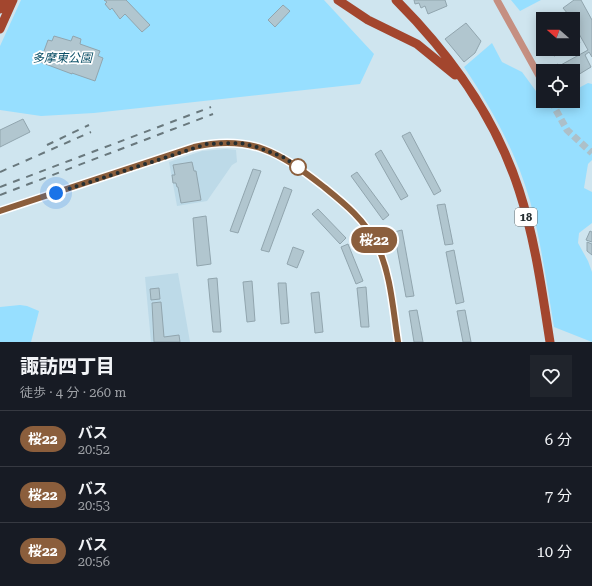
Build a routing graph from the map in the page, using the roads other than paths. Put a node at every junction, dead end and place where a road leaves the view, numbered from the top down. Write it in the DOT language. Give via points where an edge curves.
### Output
graph roads {
  1 [pos="4,0"];
  2 [pos="13,0"];
  3 [pos="338,0"];
  4 [pos="396,0"];
  5 [pos="496,0"];
  6 [pos="0,8"];
  7 [pos="0,29"];
  8 [pos="536,71"];
  9 [pos="478,100"];
  10 [pos="0,212"];
  11 [pos="398,342"];
  12 [pos="550,342"];
  1 -- 6 [label="main road"];
  2 -- 7 [label="main road"];
  3 -- 9 [label="main road, 18" via="368,20 426,49 452,71"];
  4 -- 9 [label="main road, 18" via="446,55"];
  5 -- 8 [label="street"];
  9 -- 12 [label="main road, 18" via="501,144 519,189 534,246"];
  10 -- 11 [label="street" via="194,147 226,142 257,147 283,157 299,168 345,204 368,229 385,268"];
}
